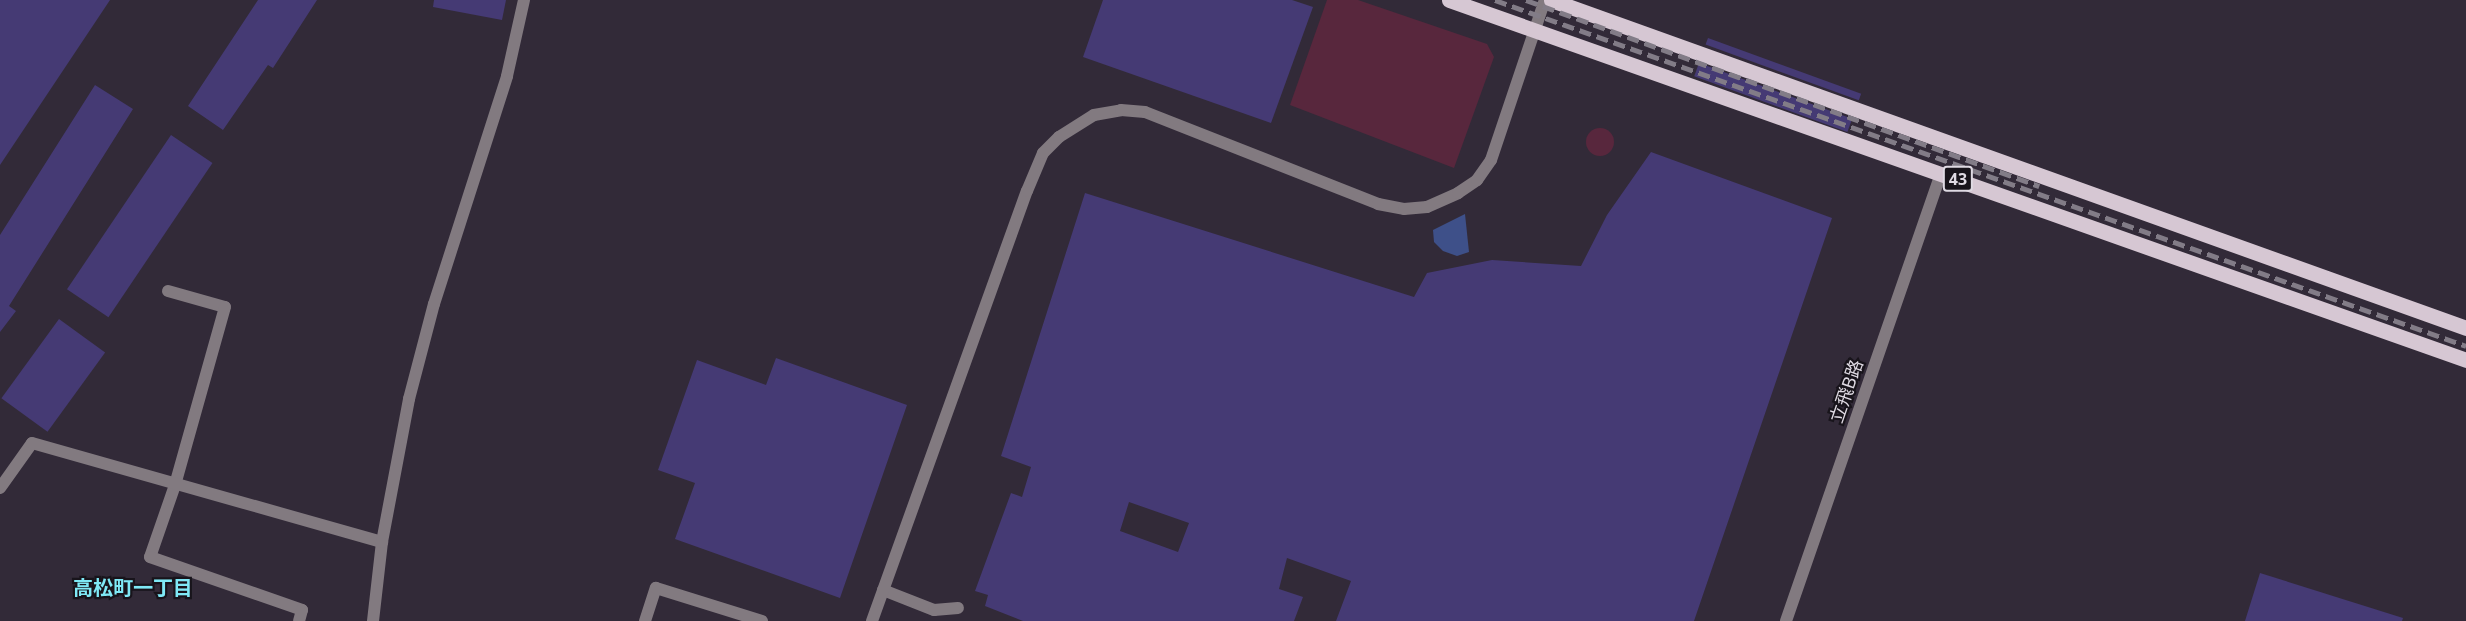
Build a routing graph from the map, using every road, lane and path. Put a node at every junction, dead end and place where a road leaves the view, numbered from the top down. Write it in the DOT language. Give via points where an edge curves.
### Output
graph roads {
  1 [pos="524,0"];
  2 [pos="1449,0"];
  3 [pos="1545,0"];
  4 [pos="1551,0"];
  5 [pos="1536,31"];
  6 [pos="1941,172"];
  7 [pos="168,291"];
  8 [pos="2466,328"];
  9 [pos="2466,360"];
  10 [pos="175,484"];
  11 [pos="0,488"];
  12 [pos="382,542"];
  13 [pos="883,590"];
  14 [pos="958,608"];
  15 [pos="299,621"];
  16 [pos="373,621"];
  17 [pos="645,621"];
  18 [pos="762,621"];
  19 [pos="872,621"];
  20 [pos="1786,621"];
  1 -- 12 [label="street" via="507,76 434,304 409,399"];
  2 -- 5 [label="main road, 43"];
  3 -- 5 [label="street"];
  4 -- 8 [label="main road, 43"];
  5 -- 6 [label="main road, 43"];
  5 -- 13 [label="street" via="1491,160 1477,180 1458,194 1427,207 1404,209 1378,204 1145,112 1121,110 1094,115 1059,137 1043,153 1027,191"];
  6 -- 9 [label="main road, 43"];
  6 -- 20 [label="street, 立飛B路"];
  7 -- 10 [label="street" via="225,307"];
  10 -- 11 [label="street" via="32,443"];
  10 -- 12 [label="street"];
  10 -- 15 [label="street" via="150,557 302,610"];
  12 -- 16 [label="street"];
  13 -- 14 [label="street" via="934,610"];
  13 -- 19 [label="street"];
  17 -- 18 [label="street" via="656,588"];
}
